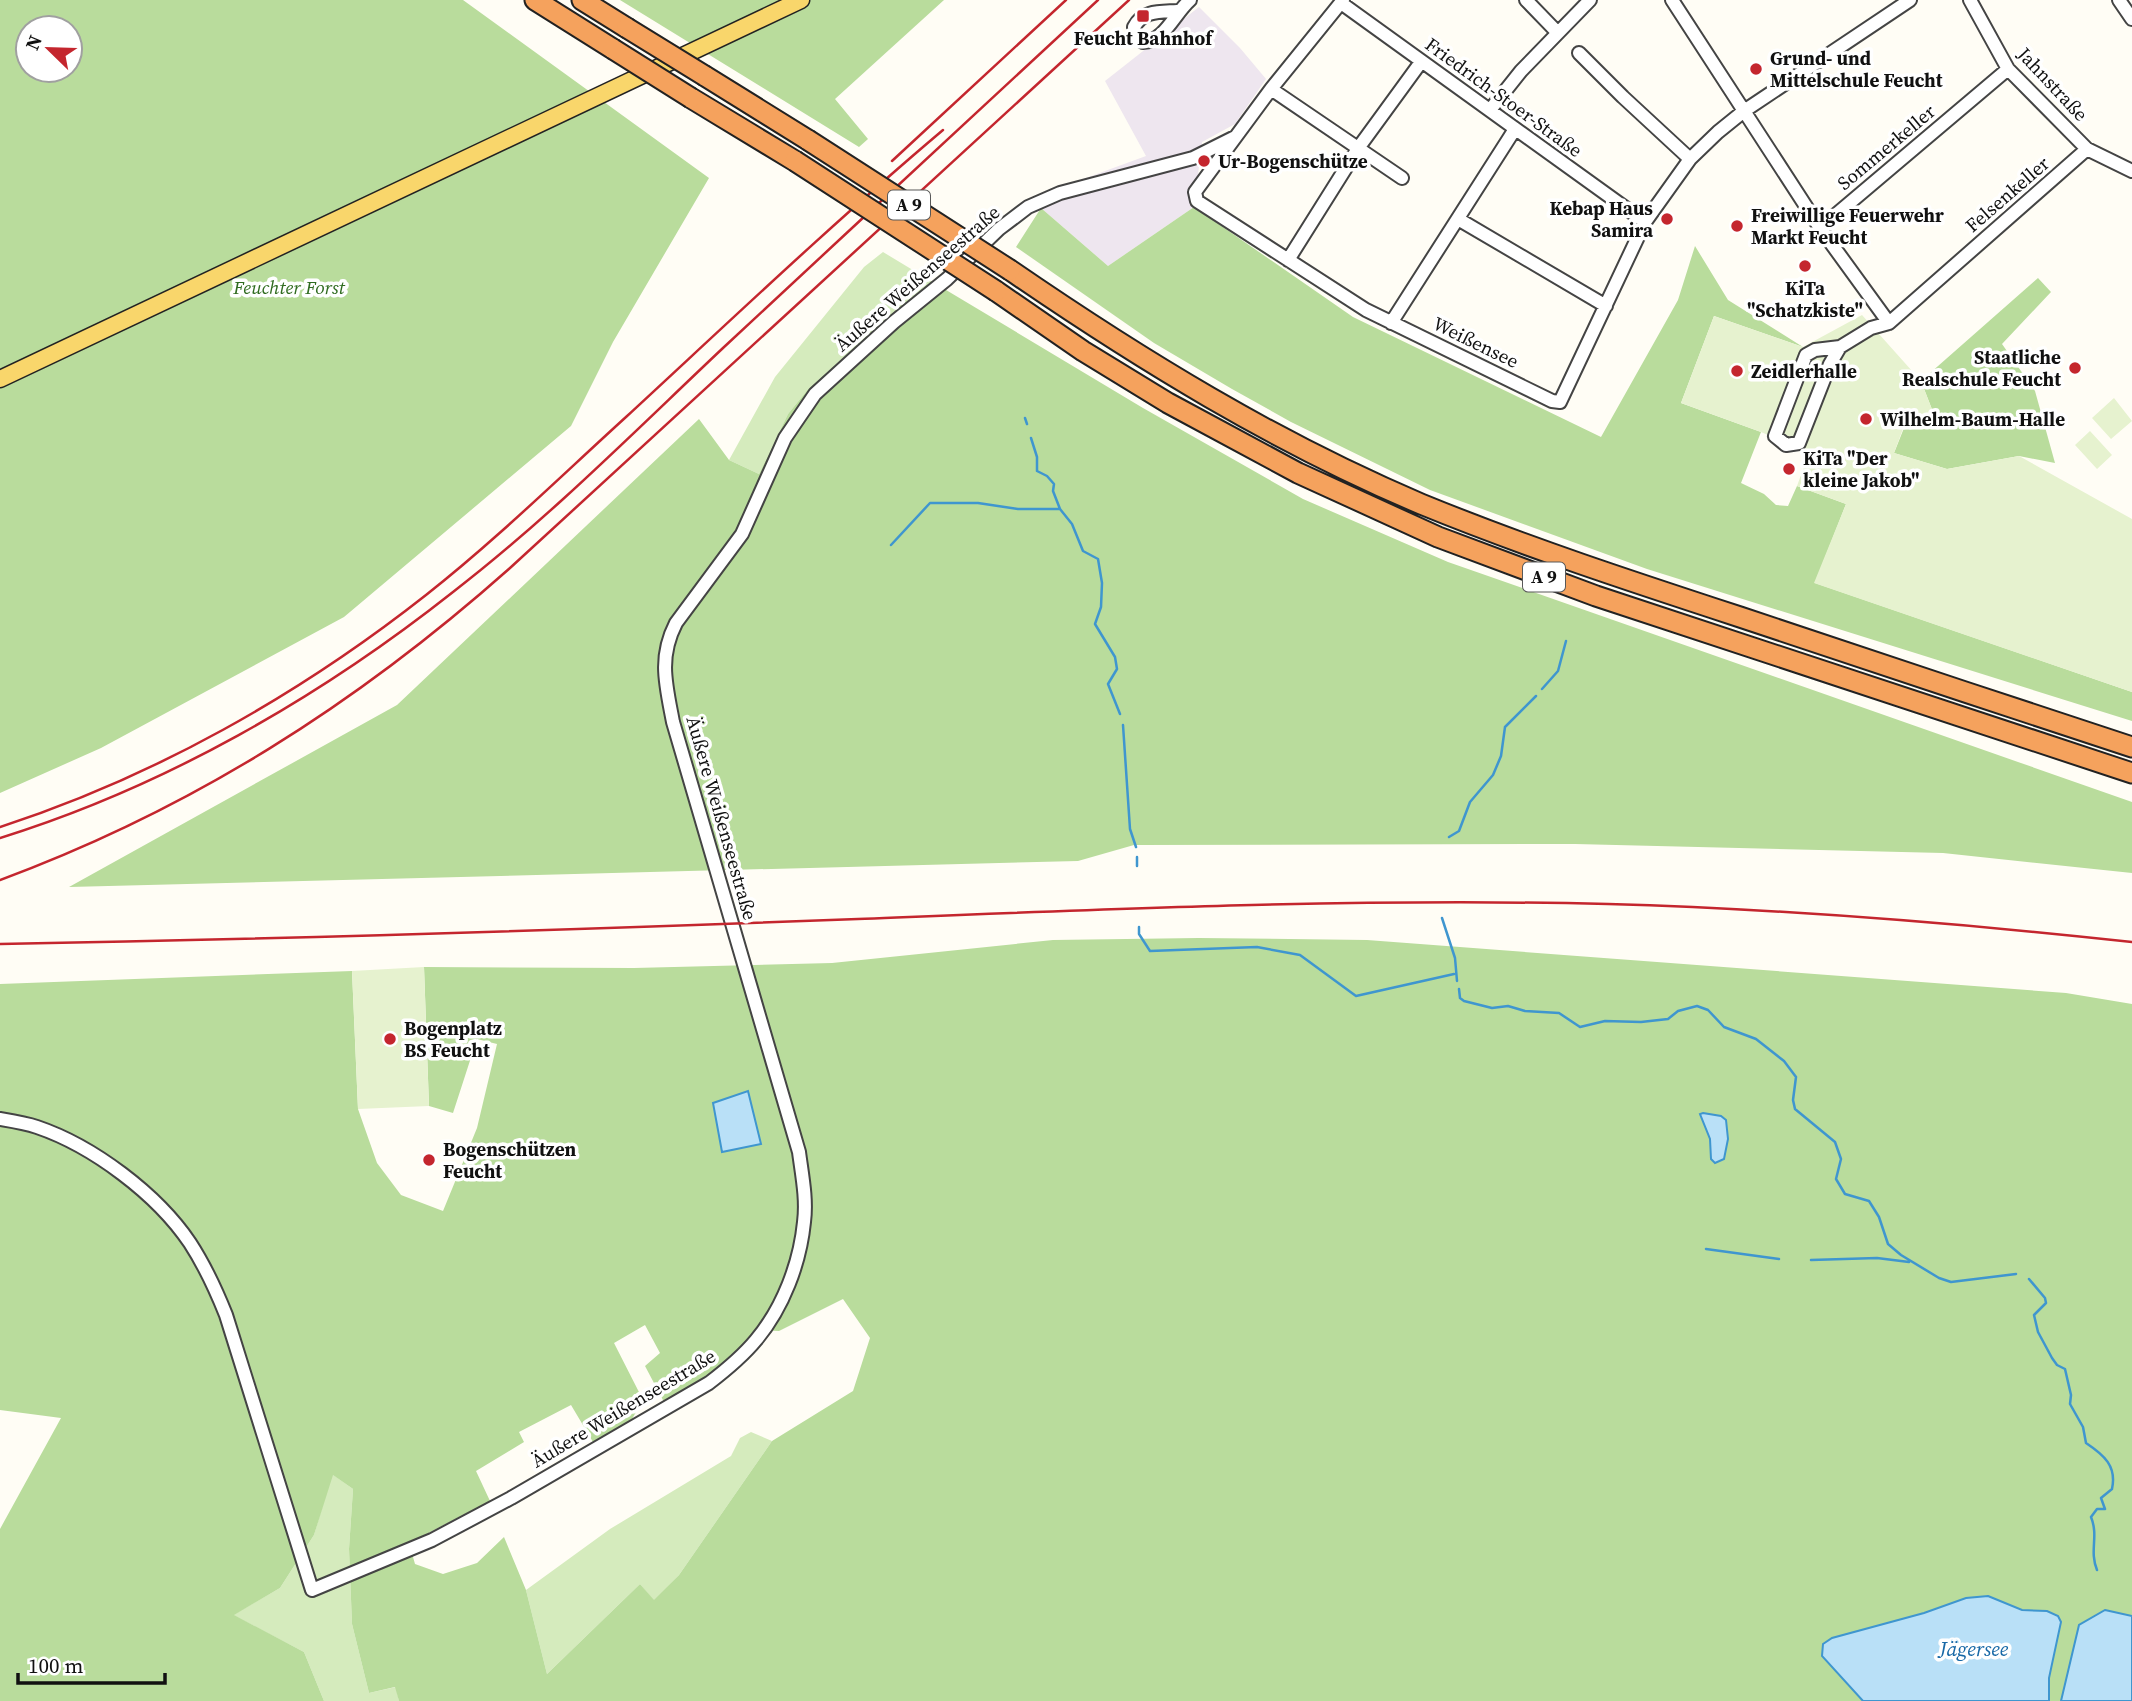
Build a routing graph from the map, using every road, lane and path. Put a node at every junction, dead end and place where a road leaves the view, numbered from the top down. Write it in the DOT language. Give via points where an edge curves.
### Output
graph roads {
  1 [pos="535,0"];
  2 [pos="582,0"];
  3 [pos="801,0"];
  4 [pos="1190,0"];
  5 [pos="1526,0"];
  6 [pos="1590,0"];
  7 [pos="1672,0"];
  8 [pos="1910,0"];
  9 [pos="1970,0"];
  10 [pos="2119,0"];
  11 [pos="1342,1"];
  12 [pos="1177,11"];
  13 [pos="2132,19"];
  14 [pos="1557,32"];
  15 [pos="1579,53"];
  16 [pos="1421,62"];
  17 [pos="2008,69"];
  18 [pos="1271,89"];
  19 [pos="1490,110"];
  20 [pos="1744,111"];
  21 [pos="1515,129"];
  22 [pos="1235,137"];
  23 [pos="1359,147"];
  24 [pos="2087,149"];
  25 [pos="1690,159"];
  26 [pos="2132,171"];
  27 [pos="1402,178"];
  28 [pos="1458,219"];
  29 [pos="1645,222"];
  30 [pos="1820,228"];
  31 [pos="1288,260"];
  32 [pos="1606,306"];
  33 [pos="1391,323"];
  34 [pos="1889,323"];
  35 [pos="1840,348"];
  36 [pos="0,379"];
  37 [pos="2132,747"];
  38 [pos="2132,773"];
  39 [pos="0,1119"];
  1 -- 38 [label="highway, A 9, bridge" via="795,160 1083,351 1298,473 1438,537 1596,596"];
  2 -- 37 [label="highway, A 9, bridge" via="808,140 1103,334 1253,423 1420,503 1602,572"];
  3 -- 36 [label="main road"];
  4 -- 12 [label="street"];
  5 -- 14 [label="street"];
  6 -- 14 [label="street"];
  7 -- 20 [label="street"];
  8 -- 20 [label="street, Weißensee"];
  9 -- 17 [label="street, Jahnstraße"];
  10 -- 13 [label="street"];
  11 -- 16 [label="street, Friedrich-Stoer-Straße"];
  11 -- 18 [label="street"];
  14 -- 19 [label="street"];
  15 -- 25 [label="street"];
  16 -- 19 [label="street, Friedrich-Stoer-Straße"];
  16 -- 23 [label="street"];
  17 -- 24 [label="street, Jahnstraße"];
  17 -- 30 [label="street, Sommerkeller"];
  18 -- 22 [label="street"];
  18 -- 23 [label="street"];
  19 -- 21 [label="street, Friedrich-Stoer-Straße"];
  20 -- 25 [label="street, Weißensee"];
  20 -- 30 [label="street"];
  21 -- 28 [label="street"];
  21 -- 29 [label="street, Friedrich-Stoer-Straße"];
  22 -- 31 [label="street" via="1195,192 1196,201"];
  22 -- 39 [label="street, Äußere Weißenseestraße" via="1193,158 1060,193 1028,207 999,229 815,394 789,430 742,534 669,638 663,668 673,722 799,1152 804,1183 804,1221 797,1258 774,1315 737,1360 709,1383 432,1540 312,1590 226,1315 212,1279 189,1241 159,1206 115,1168 37,1127"];
  23 -- 27 [label="street"];
  23 -- 31 [label="street"];
  24 -- 26 [label="street, Jahnstraße"];
  24 -- 34 [label="street, Felsenkeller"];
  25 -- 29 [label="street, Weißensee"];
  28 -- 32 [label="street"];
  28 -- 33 [label="street"];
  29 -- 32 [label="street, Weißensee"];
  30 -- 34 [label="street"];
  31 -- 33 [label="street"];
  32 -- 33 [label="street, Weißensee" via="1560,402"];
  34 -- 35 [label="street, Felsenkeller" via="1871,328"];
  35 -- 35 [label="street" via="1806,355 1775,436 1786,445 1799,443"];
}
